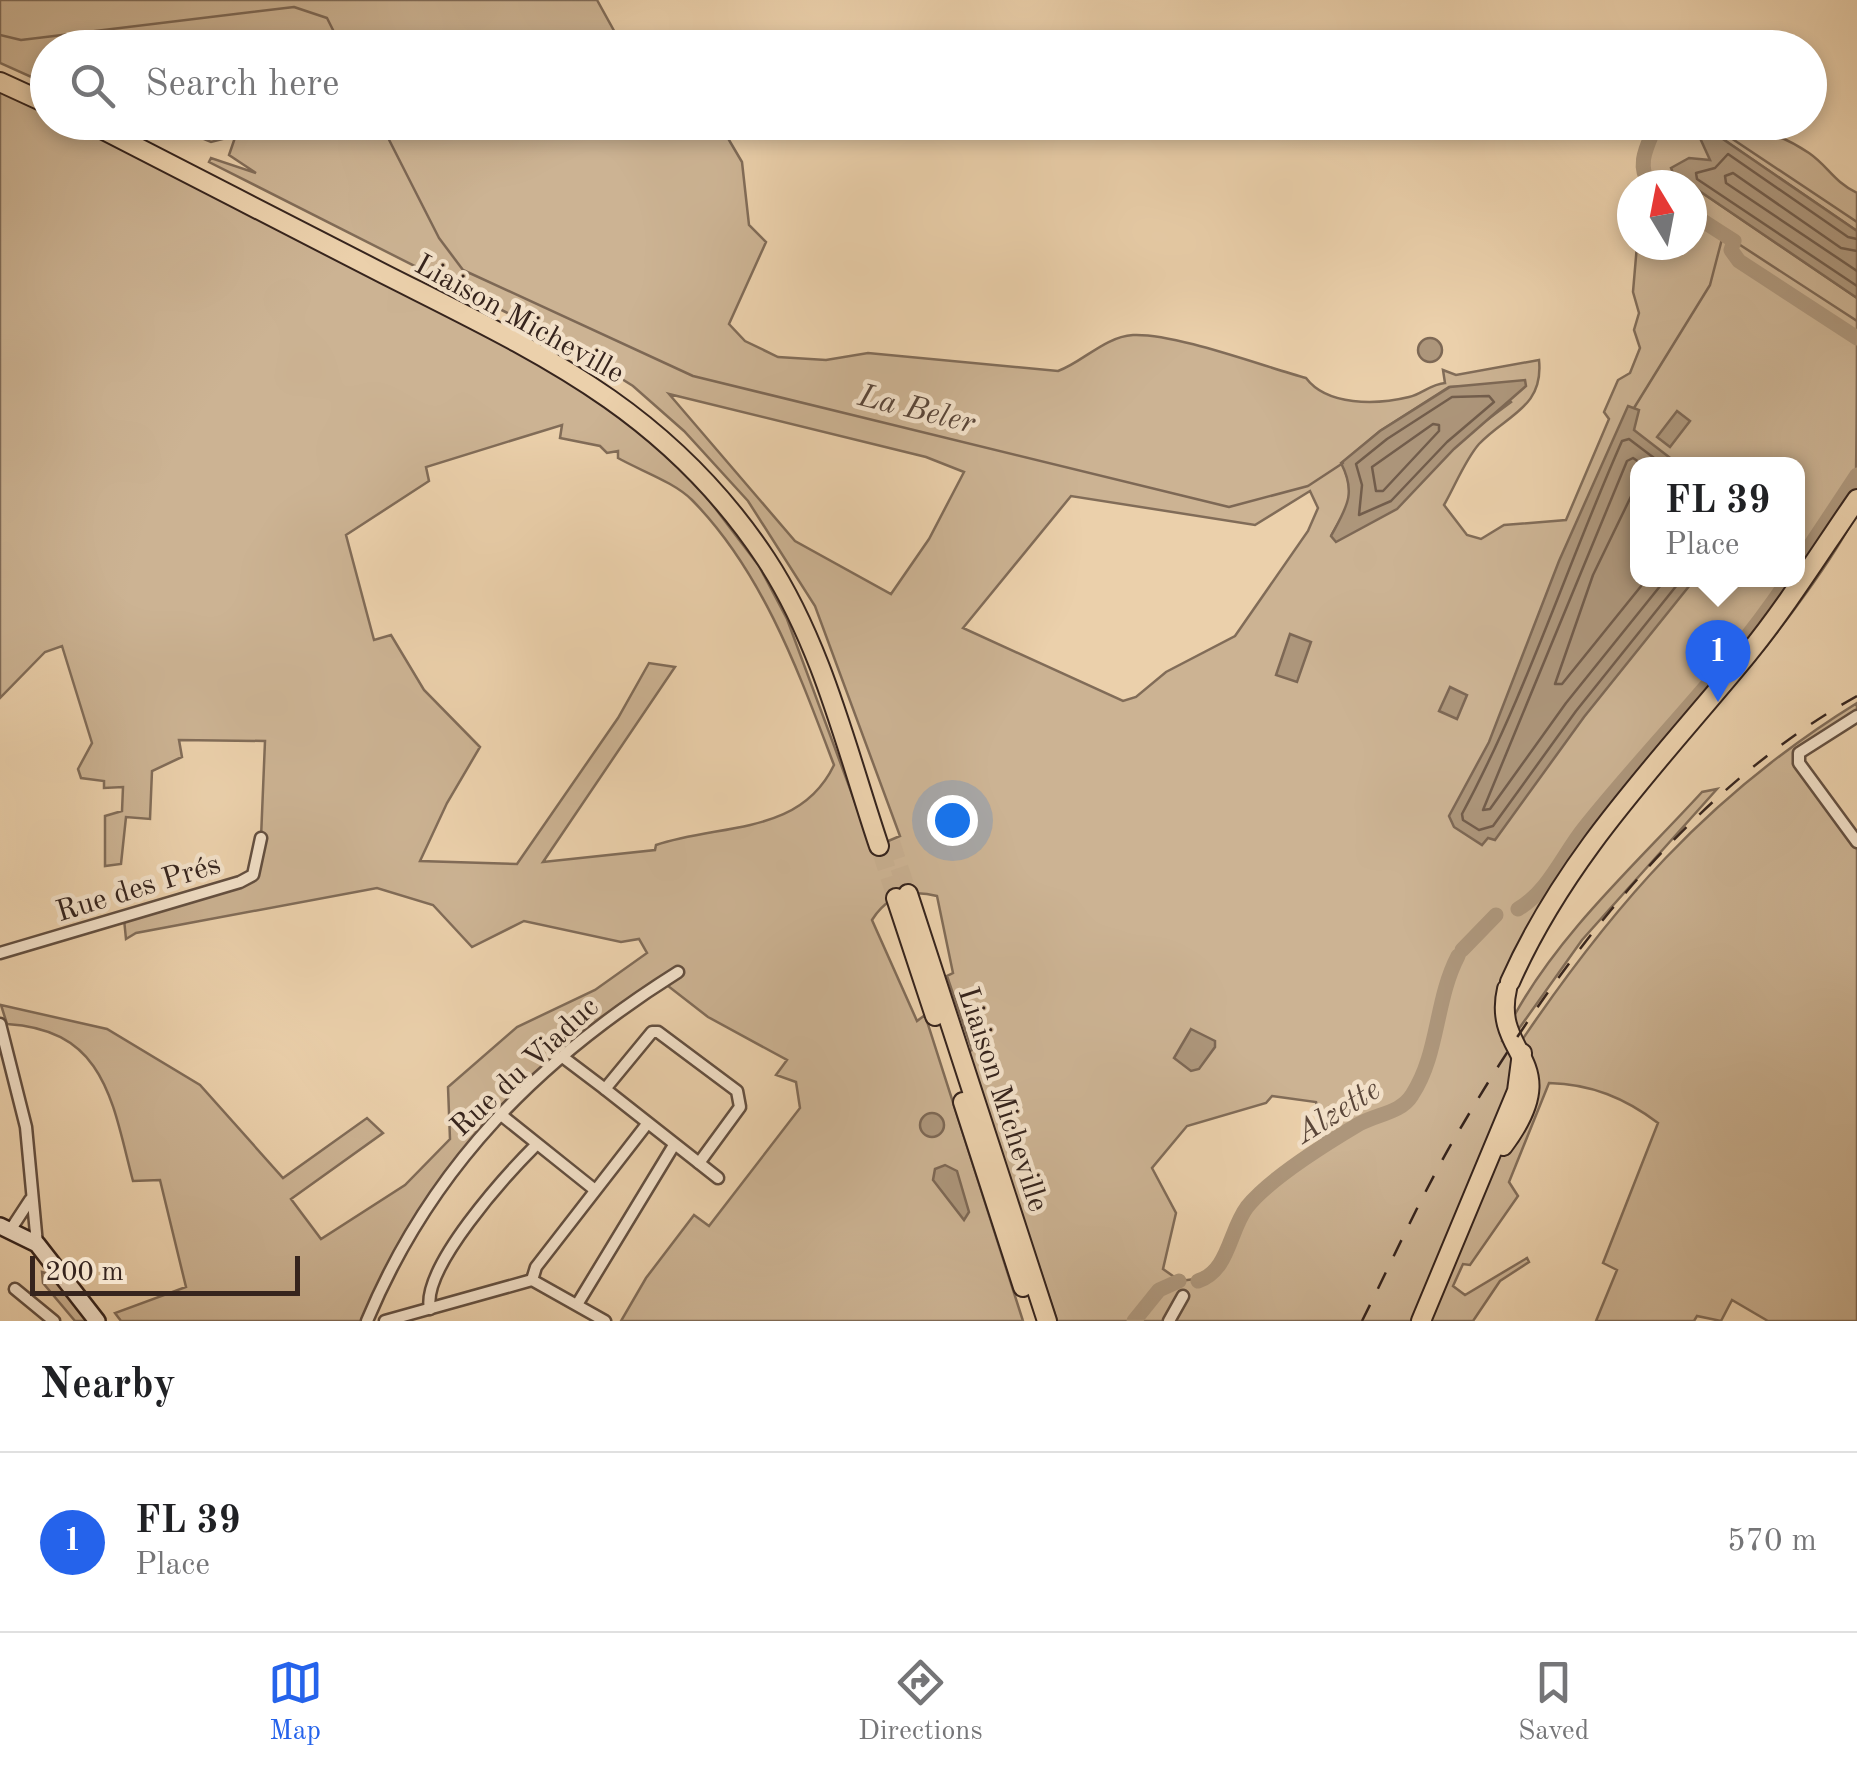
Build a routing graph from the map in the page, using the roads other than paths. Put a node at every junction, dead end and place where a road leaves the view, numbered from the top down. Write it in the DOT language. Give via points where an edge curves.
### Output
graph roads {
  1 [pos="0,70"];
  2 [pos="0,82"];
  3 [pos="30,83"];
  4 [pos="30,96"];
  5 [pos="123,140"];
  6 [pos="148,140"];
  7 [pos="1857,499"];
  8 [pos="1805,575"];
  9 [pos="1796,587"];
  10 [pos="1857,716"];
  11 [pos="1855,836"];
  12 [pos="261,838"];
  13 [pos="0,953"];
  14 [pos="678,972"];
  15 [pos="0,1024"];
  16 [pos="564,1058"];
  17 [pos="604,1089"];
  18 [pos="500,1114"];
  19 [pos="648,1124"];
  20 [pos="674,1144"];
  21 [pos="536,1145"];
  22 [pos="698,1163"];
  23 [pos="718,1178"];
  24 [pos="595,1190"];
  25 [pos="30,1199"];
  26 [pos="6,1228"];
  27 [pos="37,1244"];
  28 [pos="532,1280"];
  29 [pos="16,1289"];
  30 [pos="1183,1296"];
  31 [pos="578,1303"];
  32 [pos="430,1309"];
  33 [pos="54,1321"];
  34 [pos="97,1321"];
  35 [pos="367,1321"];
  36 [pos="385,1321"];
  37 [pos="605,1321"];
  38 [pos="1034,1321"];
  39 [pos="1047,1321"];
  40 [pos="1169,1321"];
  41 [pos="1421,1321"];
  1 -- 3 [label="main road"];
  2 -- 4 [label="main road"];
  5 -- 6 [label="main road, Liaison Micheville" via="533,350 641,419 696,469 768,562 796,615 885,844 807,610 742,506 679,437 562,353"];
  7 -- 8 [label="main road"];
  9 -- 41 [label="main road" via="1582,851 1542,915 1509,986 1506,1021 1532,1079 1528,1110 1488,1167"];
  10 -- 11 [label="street" via="1798,753"];
  12 -- 13 [label="street, Rue des Prés" via="253,875 240,882"];
  14 -- 16 [label="street, Rue du Viaduc"];
  15 -- 25 [label="street" via="21,1100"];
  16 -- 17 [label="street"];
  16 -- 18 [label="street, Rue du Viaduc"];
  17 -- 19 [label="street"];
  17 -- 22 [label="street" via="646,1036 658,1032 737,1091 740,1108"];
  18 -- 21 [label="street"];
  18 -- 35 [label="street, Rue du Viaduc" via="415,1220"];
  19 -- 20 [label="street"];
  19 -- 24 [label="street"];
  20 -- 22 [label="street"];
  20 -- 31 [label="street"];
  21 -- 24 [label="street"];
  21 -- 32 [label="street" via="468,1226 430,1288"];
  22 -- 23 [label="street"];
  24 -- 28 [label="street"];
  25 -- 26 [label="street"];
  25 -- 27 [label="street"];
  26 -- 27 [label="main road"];
  27 -- 34 [label="main road"];
  28 -- 31 [label="street"];
  28 -- 32 [label="street"];
  29 -- 33 [label="street"];
  30 -- 40 [label="street"];
  31 -- 37 [label="street"];
  32 -- 36 [label="street"];
  38 -- 39 [label="main road, Liaison Micheville" via="902,896"];
}
